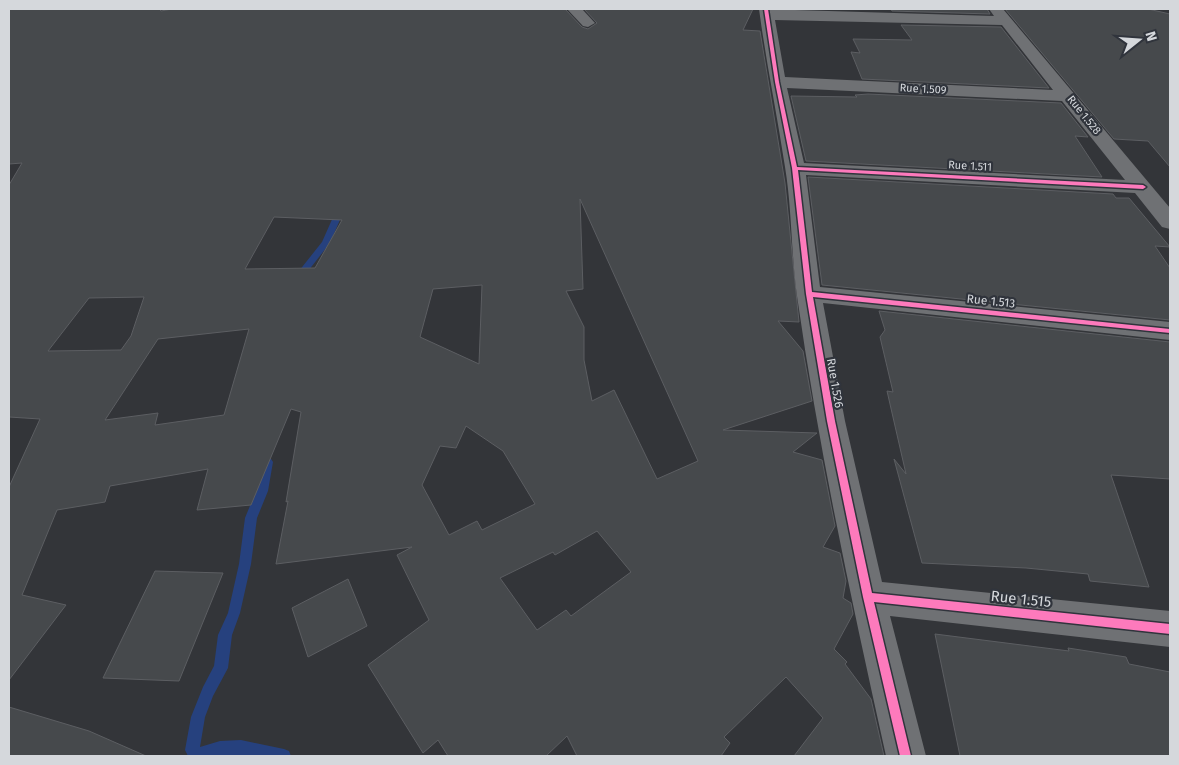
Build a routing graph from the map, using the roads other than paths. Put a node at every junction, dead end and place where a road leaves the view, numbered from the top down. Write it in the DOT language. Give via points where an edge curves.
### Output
graph roads {
  1 [pos="574,9"];
  2 [pos="766,12"];
  3 [pos="1000,15"];
  4 [pos="588,22"];
  5 [pos="778,82"];
  6 [pos="1068,96"];
  7 [pos="795,168"];
  8 [pos="1144,187"];
  9 [pos="1170,222"];
  10 [pos="809,294"];
  11 [pos="1170,331"];
  12 [pos="868,597"];
  13 [pos="1170,629"];
  14 [pos="906,756"];
  1 -- 4 [label="street"];
  2 -- 3 [label="street"];
  2 -- 5 [label="street, Rue 1.526"];
  3 -- 6 [label="street, Rue 1.528"];
  5 -- 6 [label="street, Rue 1.509"];
  5 -- 7 [label="street, Rue 1.526"];
  6 -- 8 [label="street, Rue 1.528"];
  7 -- 8 [label="street, Rue 1.511"];
  7 -- 10 [label="street, Rue 1.526"];
  8 -- 9 [label="street, Rue 1.528"];
  10 -- 11 [label="street, Rue 1.513"];
  10 -- 12 [label="street, Rue 1.526" via="831,421"];
  12 -- 13 [label="street, Rue 1.515"];
  12 -- 14 [label="street, Rue 1.526"];
}
